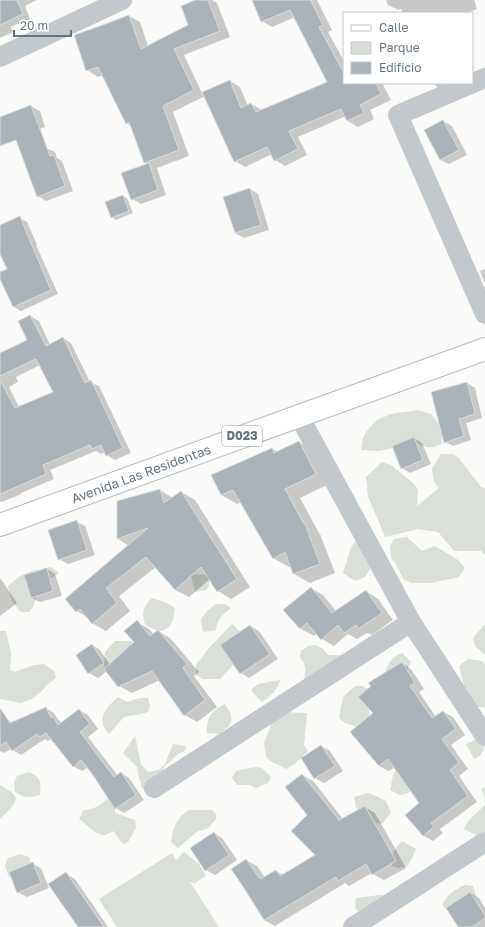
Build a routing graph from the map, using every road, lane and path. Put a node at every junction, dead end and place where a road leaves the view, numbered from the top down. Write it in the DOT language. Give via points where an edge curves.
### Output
graph roads {
  1 [pos="122,0"];
  2 [pos="0,57"];
  3 [pos="485,78"];
  4 [pos="473,83"];
  5 [pos="471,84"];
  6 [pos="485,314"];
  7 [pos="485,349"];
  8 [pos="299,416"];
  9 [pos="0,524"];
  10 [pos="411,622"];
  11 [pos="485,736"];
  12 [pos="154,788"];
  13 [pos="485,842"];
  14 [pos="353,927"];
  1 -- 2 [label="street"];
  3 -- 4 [label="street"];
  5 -- 6 [label="street" via="398,115"];
  7 -- 8 [label="main road, Avenida Las Residentas / D023"];
  8 -- 9 [label="main road, Avenida Las Residentas / D023"];
  8 -- 10 [label="street"];
  10 -- 11 [label="street"];
  10 -- 12 [label="street"];
  13 -- 14 [label="street"];
}
